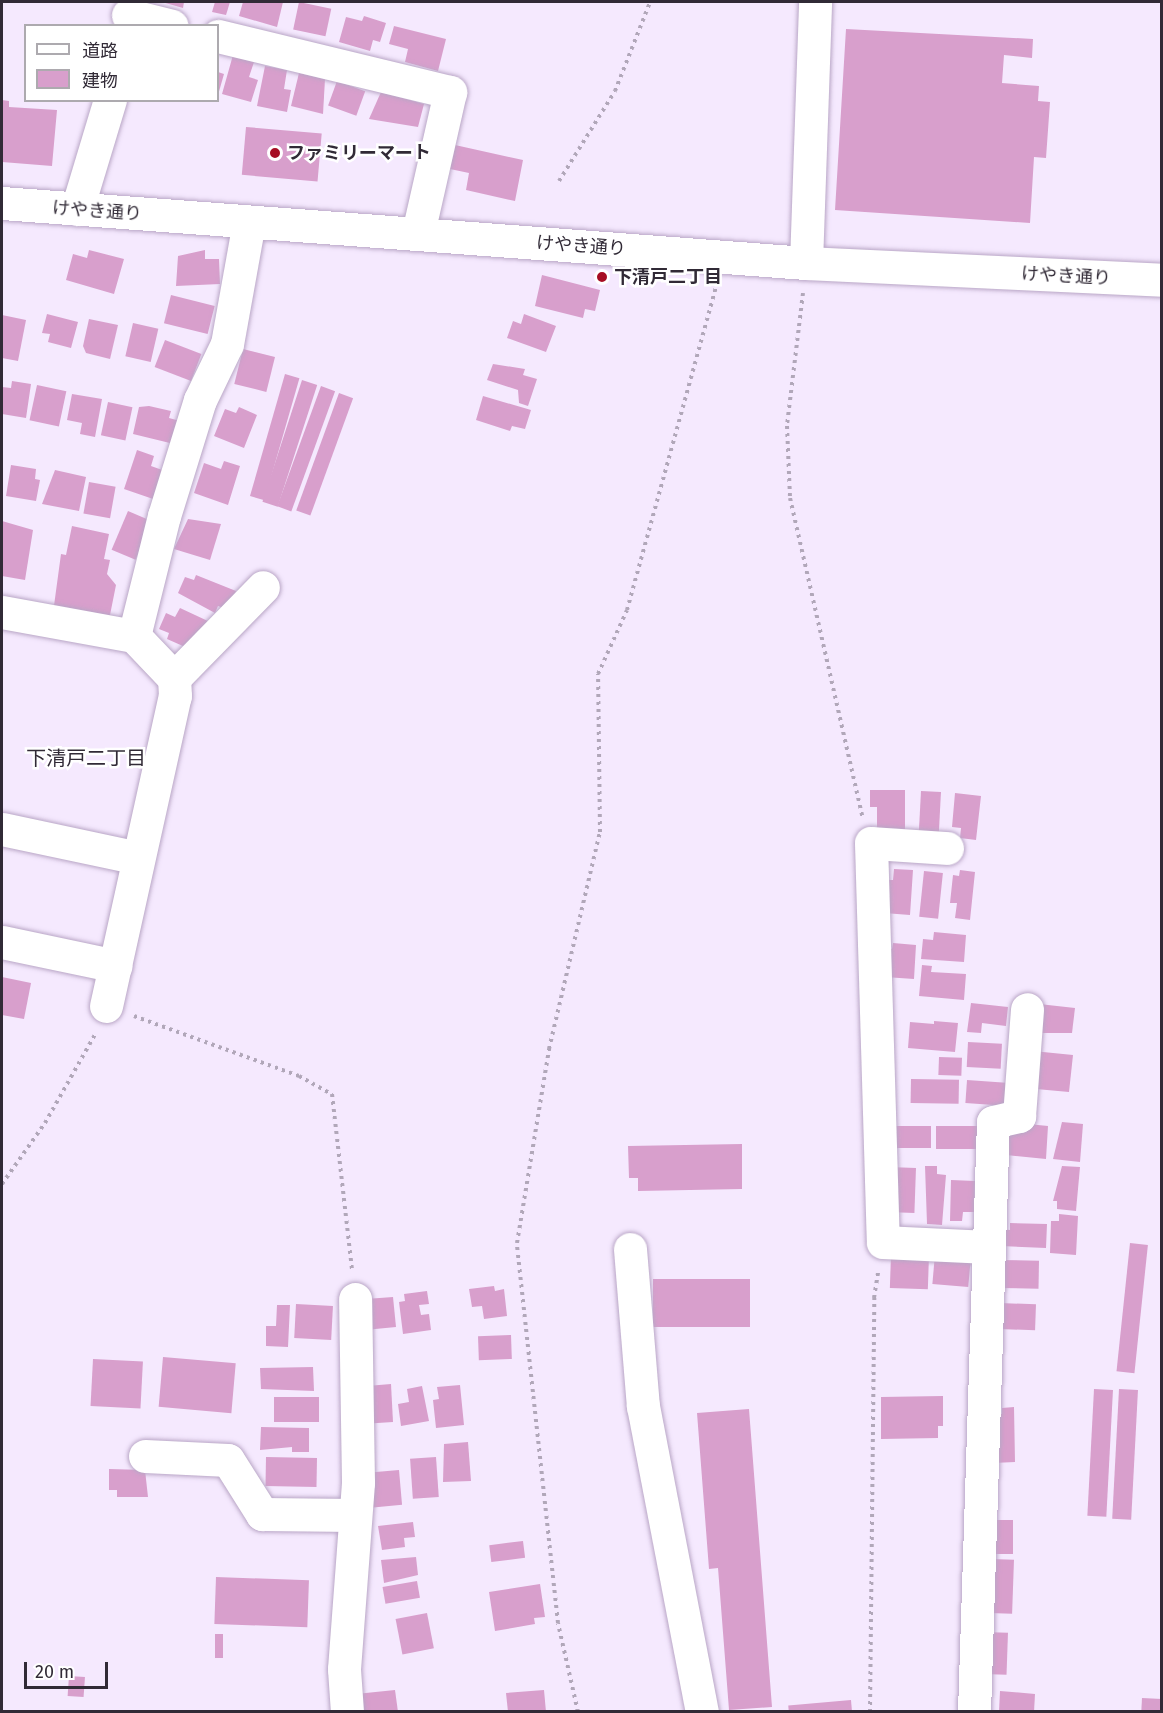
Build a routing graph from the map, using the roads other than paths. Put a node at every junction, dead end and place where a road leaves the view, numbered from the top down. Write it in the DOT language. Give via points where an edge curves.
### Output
graph roads {
  1 [pos="816,2"];
  2 [pos="128,14"];
  3 [pos="165,24"];
  4 [pos="219,36"];
  5 [pos="109,102"];
  6 [pos="2,203"];
  7 [pos="78,209"];
  8 [pos="249,222"];
  9 [pos="418,233"];
  10 [pos="801,277"];
  11 [pos="1161,280"];
  12 [pos="263,587"];
  13 [pos="2,612"];
  14 [pos="134,636"];
  15 [pos="174,678"];
  16 [pos="2,829"];
  17 [pos="947,848"];
  18 [pos="138,858"];
  19 [pos="2,942"];
  20 [pos="116,966"];
  21 [pos="106,1006"];
  22 [pos="1027,1009"];
  23 [pos="988,1247"];
  24 [pos="630,1249"];
  25 [pos="355,1299"];
  26 [pos="145,1456"];
  27 [pos="355,1515"];
  28 [pos="347,1712"];
  29 [pos="702,1712"];
  30 [pos="974,1712"];
  1 -- 10 [label="street"];
  2 -- 3 [label="street"];
  4 -- 9 [label="street" via="450,92"];
  5 -- 7 [label="street"];
  6 -- 7 [label="street, けやき通り"];
  7 -- 8 [label="street, けやき通り"];
  8 -- 9 [label="street, けやき通り"];
  8 -- 14 [label="street" via="227,344 200,400 164,516"];
  9 -- 10 [label="street, けやき通り"];
  10 -- 11 [label="street, けやき通り"];
  12 -- 15 [label="street"];
  13 -- 14 [label="street"];
  14 -- 15 [label="street"];
  15 -- 18 [label="street" via="175,696"];
  16 -- 18 [label="street"];
  17 -- 23 [label="street" via="871,843 884,1242"];
  18 -- 20 [label="street"];
  19 -- 20 [label="street"];
  20 -- 21 [label="street"];
  22 -- 23 [label="street" via="1019,1116 993,1122"];
  23 -- 30 [label="street"];
  24 -- 29 [label="street" via="643,1406"];
  25 -- 27 [label="street"];
  26 -- 27 [label="street" via="228,1460 262,1514"];
  27 -- 28 [label="street" via="344,1669"];
}
